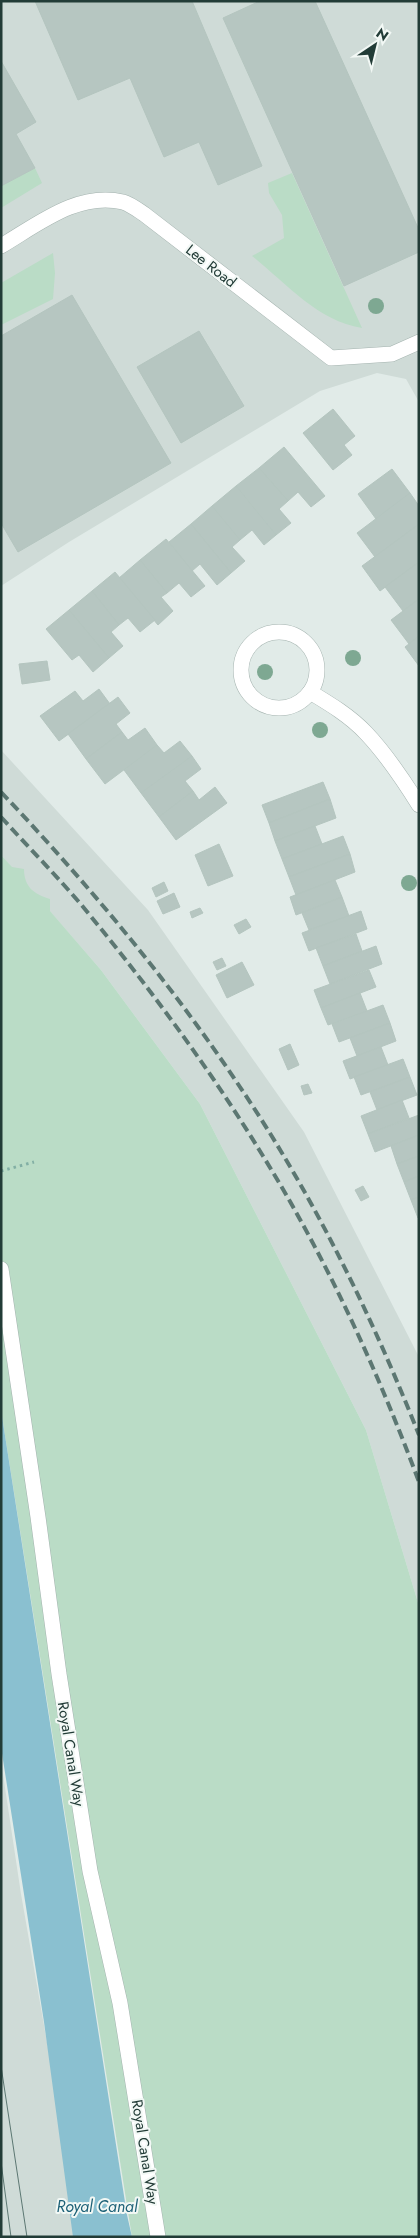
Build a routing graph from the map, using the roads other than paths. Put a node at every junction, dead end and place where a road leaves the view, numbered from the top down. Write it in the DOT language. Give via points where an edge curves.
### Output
graph roads {
  1 [pos="1,246"];
  2 [pos="419,342"];
  3 [pos="310,692"];
  4 [pos="419,805"];
  5 [pos="1,1269"];
  6 [pos="158,2237"];
  1 -- 2 [label="street, Lee Road" via="62,210 86,202 125,202 331,358 392,354"];
  3 -- 3 [label="street" via="301,701 284,707 265,705 255,699 242,677 245,653 253,642 275,632 287,632 309,646 317,669 316,681"];
  3 -- 4 [label="street" via="342,712 366,733"];
  5 -- 6 [label="street, Royal Canal Way" via="88,1861 120,2003"];
}
